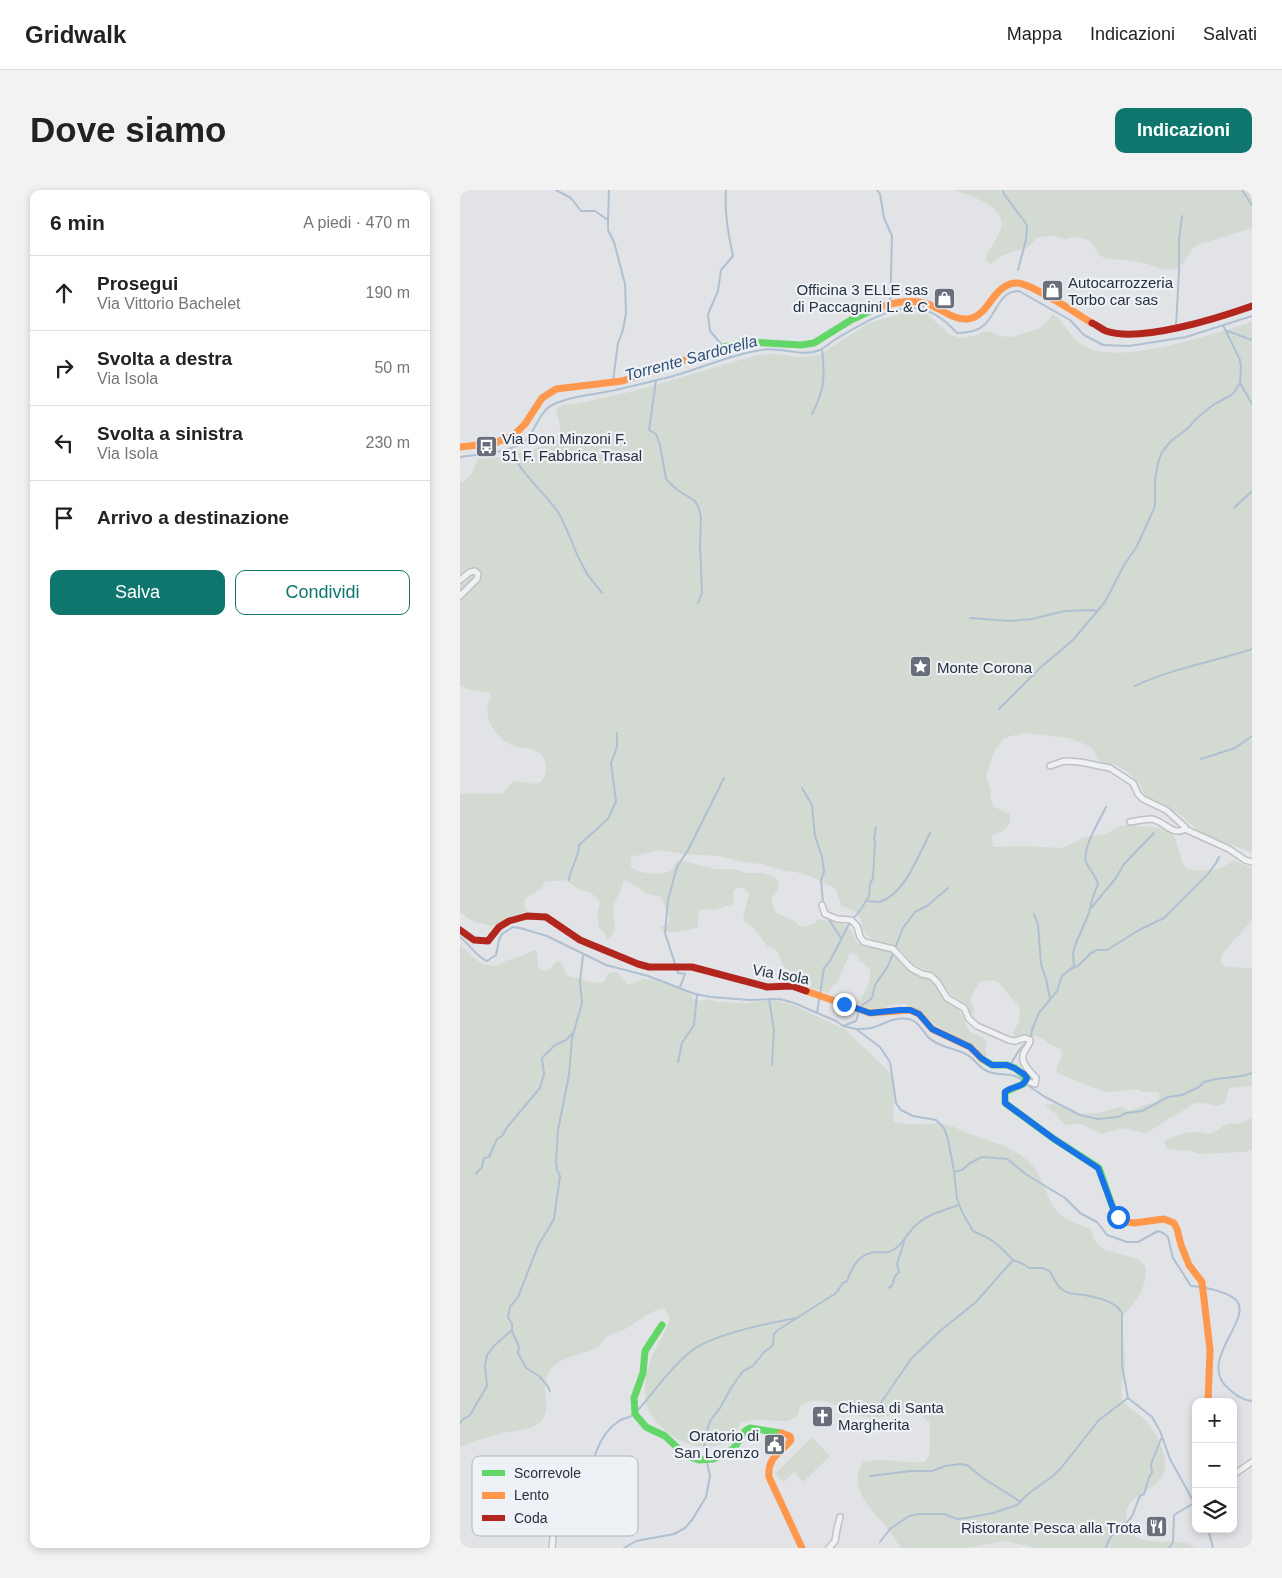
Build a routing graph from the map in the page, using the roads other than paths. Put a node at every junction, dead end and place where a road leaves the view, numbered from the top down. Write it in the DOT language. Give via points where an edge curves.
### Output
graph roads {
  1 [pos="1252,306"];
  2 [pos="460,447"];
  3 [pos="460,580"];
  4 [pos="460,596"];
  5 [pos="1050,766"];
  6 [pos="1130,822"];
  7 [pos="1185,830"];
  8 [pos="1252,862"];
  9 [pos="822,905"];
  10 [pos="460,930"];
  11 [pos="1026,1081"];
  12 [pos="662,1325"];
  13 [pos="1208,1398"];
  14 [pos="1252,1462"];
  15 [pos="1237,1472"];
  16 [pos="840,1517"];
  17 [pos="553,1538"];
  18 [pos="552,1548"];
  19 [pos="802,1548"];
  20 [pos="828,1548"];
  1 -- 2 [label="street" via="1177,329 1119,334 1106,331 1018,282 1001,288 979,315 967,320 920,301 896,303 857,317 814,343 767,341 735,344 618,382 556,389 539,400 527,422 515,434 499,441"];
  3 -- 4 [label="street" via="470,572 478,574"];
  5 -- 7 [label="street" via="1064,760 1110,768 1133,783 1143,799 1174,816"];
  6 -- 7 [label="street" via="1151,819 1174,831"];
  7 -- 8 [label="street"];
  9 -- 11 [label="street" via="825,914 851,920 864,942 893,950 911,968 931,976 948,998 964,1008 977,1026 1010,1040 1030,1040 1023,1059 1036,1082"];
  10 -- 11 [label="street, Via Isola" via="474,940 488,941 509,921 527,916 546,917 580,940 649,967 692,967 767,987 792,986 870,1013 910,1010 919,1014 932,1029 970,1047 992,1065 1007,1065 1020,1071"];
  11 -- 13 [label="street" via="1005,1092 1005,1103 1098,1168 1118,1217 1131,1223 1170,1221 1176,1226 1190,1266 1201,1277 1203,1285 1210,1350"];
  12 -- 19 [label="street" via="645,1351 643,1373 634,1398 635,1414 646,1427 664,1436 685,1455 699,1460 713,1459 730,1451 750,1428 790,1436 785,1449 768,1464 770,1477"];
  14 -- 15 [label="street"];
  16 -- 20 [label="street" via="836,1542"];
  17 -- 18 [label="street"];
}
